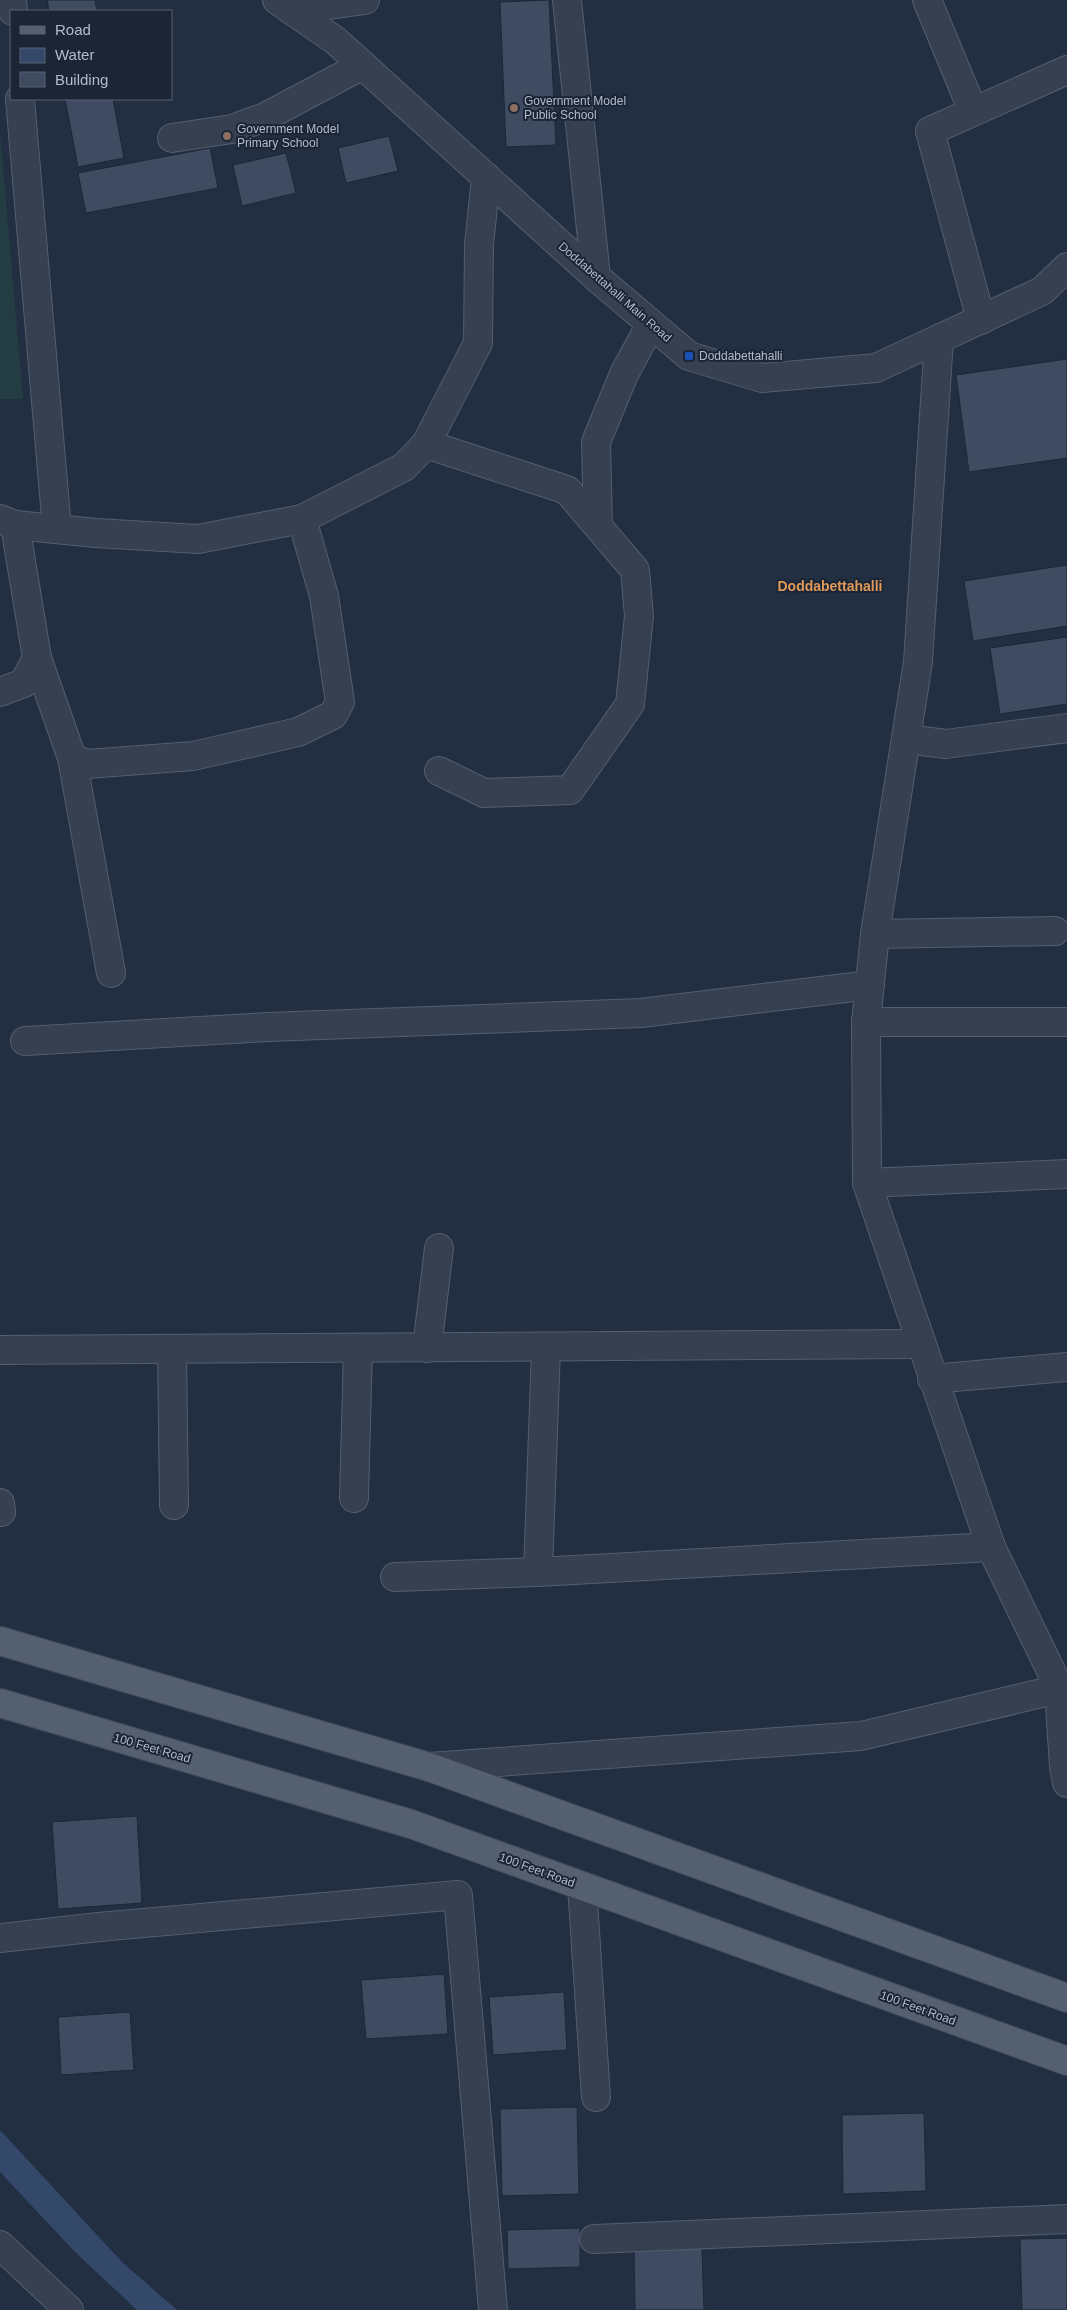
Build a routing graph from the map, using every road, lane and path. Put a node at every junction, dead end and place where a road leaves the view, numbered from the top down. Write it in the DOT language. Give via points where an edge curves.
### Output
graph roads {
  1 [pos="568,0"];
  2 [pos="927,0"];
  3 [pos="353,1"];
  4 [pos="284,5"];
  5 [pos="363,65"];
  6 [pos="1067,70"];
  7 [pos="20,100"];
  8 [pos="973,111"];
  9 [pos="172,138"];
  10 [pos="486,177"];
  11 [pos="1067,266"];
  12 [pos="596,277"];
  13 [pos="981,320"];
  14 [pos="651,324"];
  15 [pos="939,339"];
  16 [pos="426,444"];
  17 [pos="302,519"];
  18 [pos="7,522"];
  19 [pos="598,526"];
  20 [pos="58,529"];
  21 [pos="37,658"];
  22 [pos="0,692"];
  23 [pos="1067,728"];
  24 [pos="906,739"];
  25 [pos="72,758"];
  26 [pos="439,771"];
  27 [pos="1055,931"];
  28 [pos="875,934"];
  29 [pos="111,973"];
  30 [pos="870,985"];
  31 [pos="866,1022"];
  32 [pos="1067,1022"];
  33 [pos="25,1041"];
  34 [pos="1067,1174"];
  35 [pos="867,1183"];
  36 [pos="439,1248"];
  37 [pos="920,1344"];
  38 [pos="358,1348"];
  39 [pos="427,1348"];
  40 [pos="546,1348"];
  41 [pos="172,1349"];
  42 [pos="0,1350"];
  43 [pos="1067,1366"];
  44 [pos="932,1379"];
  45 [pos="354,1498"];
  46 [pos="0,1504"];
  47 [pos="174,1505"];
  48 [pos="1,1512"];
  49 [pos="991,1547"];
  50 [pos="538,1572"];
  51 [pos="395,1576"];
  52 [pos="0,1641"];
  53 [pos="1063,1697"];
  54 [pos="0,1703"];
  55 [pos="429,1768"];
  56 [pos="1067,1783"];
  57 [pos="582,1886"];
  58 [pos="0,1938"];
  59 [pos="1067,1998"];
  60 [pos="1067,2062"];
  61 [pos="596,2098"];
  62 [pos="1067,2218"];
  63 [pos="594,2239"];
  64 [pos="0,2245"];
  65 [pos="69,2310"];
  66 [pos="493,2310"];
  1 -- 12 [label="street"];
  2 -- 8 [label="street"];
  3 -- 4 [label="street"];
  4 -- 5 [label="street, Doddabettahalli Main Road" via="336,41"];
  5 -- 9 [label="street" via="265,117 232,128"];
  5 -- 10 [label="street, Doddabettahalli Main Road"];
  6 -- 8 [label="street"];
  7 -- 20 [label="street"];
  8 -- 13 [label="street" via="930,131"];
  10 -- 12 [label="street, Doddabettahalli Main Road"];
  10 -- 16 [label="street" via="479,245 478,343"];
  11 -- 13 [label="street, Doddabettahalli Main Road" via="1042,291"];
  12 -- 14 [label="street, Doddabettahalli Main Road"];
  13 -- 15 [label="street, Doddabettahalli Main Road"];
  14 -- 15 [label="street, Doddabettahalli Main Road" via="689,356 762,378 876,368"];
  14 -- 19 [label="street" via="624,374 596,442"];
  15 -- 24 [label="street" via="918,662"];
  16 -- 17 [label="street" via="404,467"];
  16 -- 19 [label="street" via="567,490"];
  17 -- 20 [label="street" via="198,539"];
  17 -- 25 [label="street" via="324,596 340,702 333,715 298,732 192,756 87,764"];
  18 -- 20 [label="street"];
  18 -- 21 [label="street"];
  19 -- 26 [label="street" via="635,570 640,616 630,704 570,790 484,793"];
  21 -- 22 [label="street" via="24,683"];
  21 -- 25 [label="street"];
  23 -- 24 [label="street" via="946,744"];
  24 -- 28 [label="street"];
  25 -- 29 [label="street"];
  27 -- 28 [label="street"];
  28 -- 30 [label="street"];
  30 -- 31 [label="street"];
  30 -- 33 [label="street" via="640,1013 268,1027"];
  31 -- 32 [label="street"];
  31 -- 35 [label="street"];
  34 -- 35 [label="street"];
  35 -- 37 [label="street"];
  36 -- 39 [label="street"];
  37 -- 40 [label="street"];
  37 -- 44 [label="street"];
  38 -- 39 [label="street"];
  38 -- 41 [label="street"];
  38 -- 45 [label="street"];
  39 -- 40 [label="street"];
  40 -- 50 [label="street"];
  41 -- 42 [label="street"];
  41 -- 47 [label="street"];
  43 -- 44 [label="street"];
  44 -- 49 [label="street"];
  46 -- 48 [label="street"];
  49 -- 50 [label="street"];
  49 -- 53 [label="street"];
  50 -- 51 [label="street"];
  52 -- 55 [label="main road"];
  53 -- 55 [label="street" via="861,1736"];
  53 -- 56 [label="street"];
  54 -- 57 [label="main road, 100 Feet Road" via="411,1824"];
  55 -- 59 [label="main road"];
  57 -- 60 [label="main road, 100 Feet Road"];
  57 -- 61 [label="street"];
  58 -- 66 [label="street" via="458,1895"];
  62 -- 63 [label="street"];
  64 -- 65 [label="street"];
}
